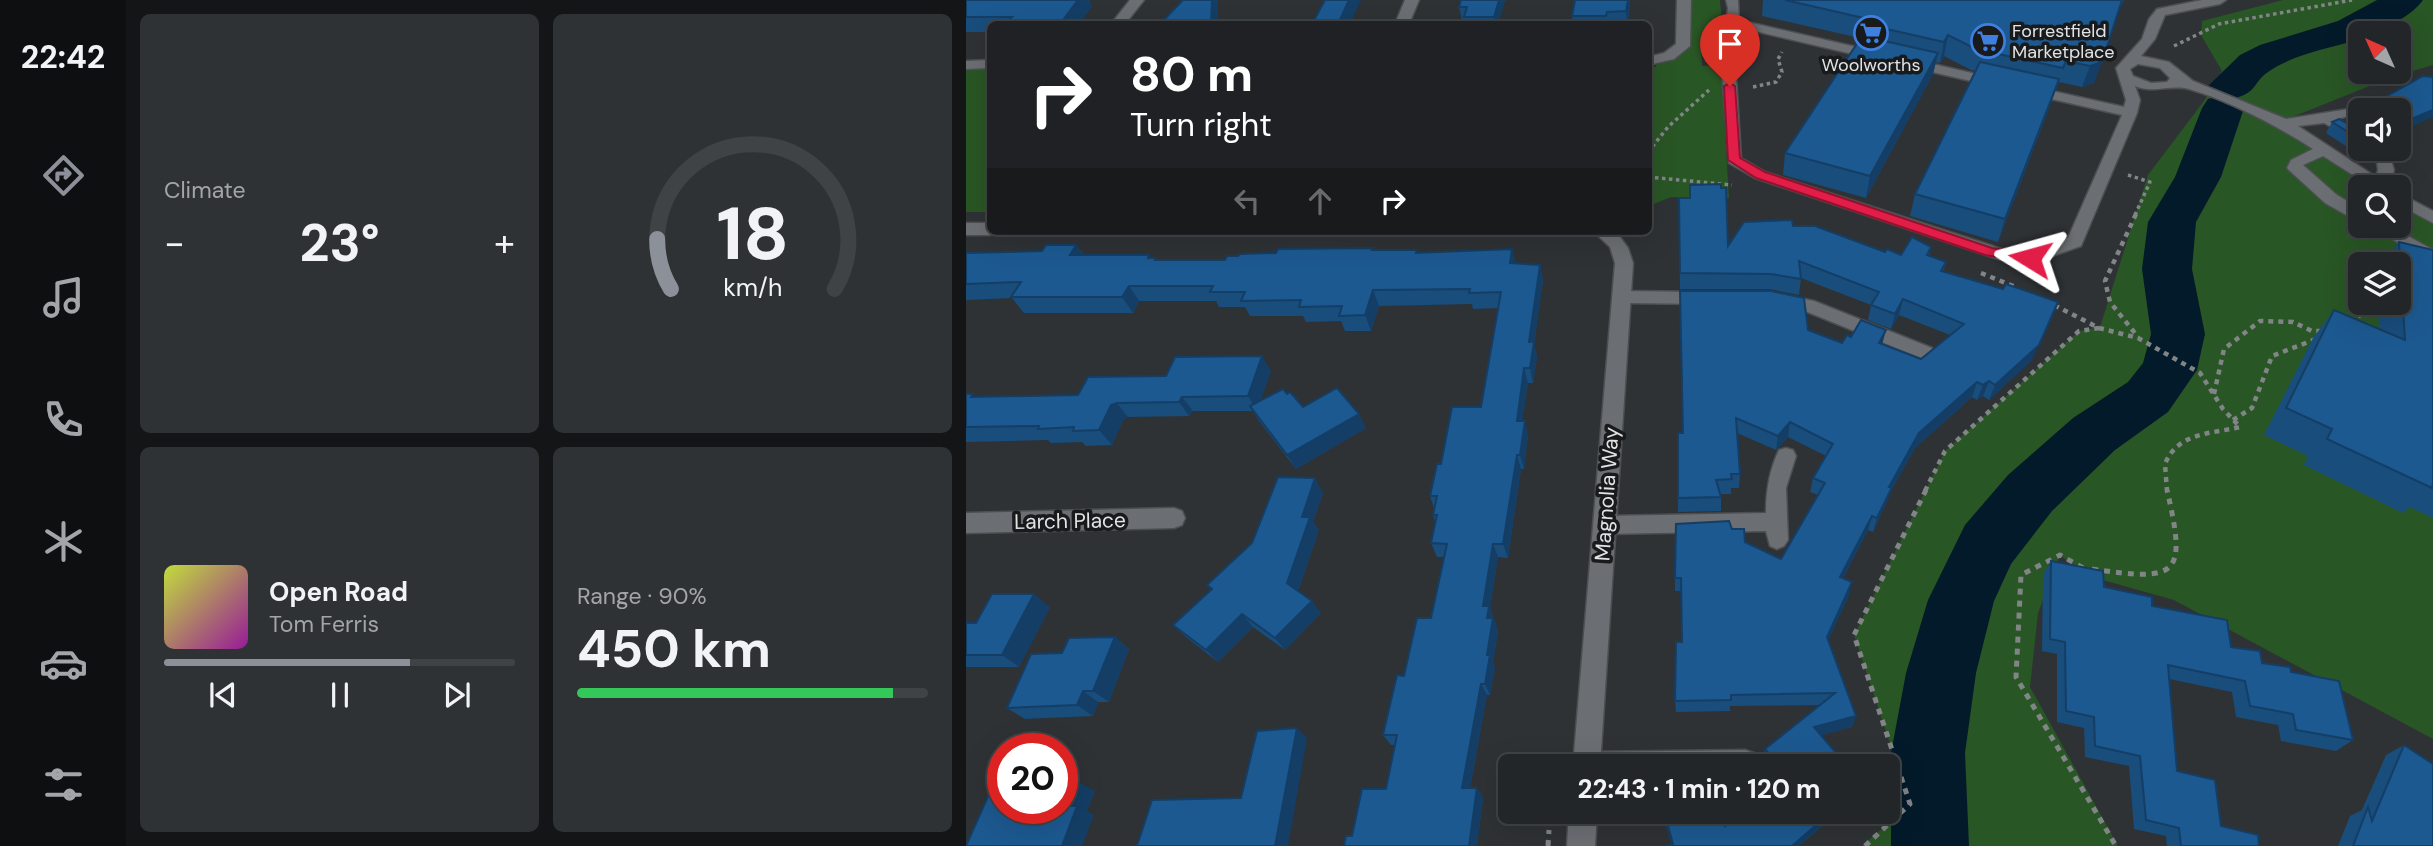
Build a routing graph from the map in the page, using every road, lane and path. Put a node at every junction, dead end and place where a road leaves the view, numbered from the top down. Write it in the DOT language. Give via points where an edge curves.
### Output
graph roads {
  1 [pos="1137,0"];
  2 [pos="1412,0"];
  3 [pos="1684,0"];
  4 [pos="1732,0"];
  5 [pos="2220,0"];
  6 [pos="2351,0"];
  7 [pos="2204,2"];
  8 [pos="1120,21"];
  9 [pos="1403,21"];
  10 [pos="1732,22"];
  11 [pos="2147,43"];
  12 [pos="2170,48"];
  13 [pos="1652,60"];
  14 [pos="987,64"];
  15 [pos="966,65"];
  16 [pos="2127,67"];
  17 [pos="2169,79"];
  18 [pos="2131,106"];
  19 [pos="2348,112"];
  20 [pos="2326,118"];
  21 [pos="2284,124"];
  22 [pos="2348,131"];
  23 [pos="2323,150"];
  24 [pos="2132,163"];
  25 [pos="2362,175"];
  26 [pos="1652,177"];
  27 [pos="1742,188"];
  28 [pos="2411,205"];
  29 [pos="2348,209"];
  30 [pos="2433,218"];
  31 [pos="966,229"];
  32 [pos="987,230"];
  33 [pos="1604,235"];
  34 [pos="2399,238"];
  35 [pos="2433,257"];
  36 [pos="1979,272"];
  37 [pos="2028,292"];
  38 [pos="1622,298"];
  39 [pos="1716,298"];
  40 [pos="1756,298"];
  41 [pos="2040,298"];
  42 [pos="2360,315"];
  43 [pos="2361,315"];
  44 [pos="2341,326"];
  45 [pos="2348,327"];
  46 [pos="2099,328"];
  47 [pos="2325,331"];
  48 [pos="2327,337"];
  49 [pos="2138,338"];
  50 [pos="1926,353"];
  51 [pos="2214,394"];
  52 [pos="2233,420"];
  53 [pos="1786,456"];
  54 [pos="1174,518"];
  55 [pos="966,523"];
  56 [pos="1605,525"];
  57 [pos="1588,754"];
  58 [pos="1582,824"];
  59 [pos="1581,846"];
  60 [pos="1865,846"];
  61 [pos="2116,846"];
  1 -- 8 [label="street"];
  2 -- 9 [label="street"];
  3 -- 13 [label="street" via="1683,46 1670,56"];
  4 -- 10 [label="lane"];
  5 -- 7 [label="lane"];
  6 -- 12 [label="path" via="2219,24"];
  7 -- 11 [label="lane" via="2161,12"];
  10 -- 18 [label="lane" via="2014,86"];
  10 -- 18 [label="lane" via="1728,60 1734,160 1760,175 1990,252 2030,258 2074,242"];
  11 -- 16 [label="lane"];
  11 -- 17 [label="lane"];
  14 -- 15 [label="street"];
  16 -- 17 [label="lane" via="2157,62"];
  16 -- 17 [label="lane" via="2132,82"];
  16 -- 18 [label="lane"];
  17 -- 18 [label="lane"];
  17 -- 21 [label="lane"];
  19 -- 20 [label="lane"];
  20 -- 21 [label="lane"];
  20 -- 22 [label="lane"];
  21 -- 23 [label="lane"];
  23 -- 25 [label="lane"];
  23 -- 29 [label="lane" via="2301,158 2295,168"];
  24 -- 49 [label="path" via="2127,175 2150,182 2105,281 2110,302"];
  26 -- 27 [label="path"];
  28 -- 30 [label="lane"];
  31 -- 32 [label="street"];
  33 -- 38 [label="street, Magnolia Way" via="1613,238 1623,255"];
  34 -- 35 [label="lane"];
  36 -- 37 [label="path"];
  38 -- 39 [label="lane"];
  38 -- 56 [label="street, Magnolia Way"];
  40 -- 50 [label="lane" via="1808,305"];
  41 -- 46 [label="path"];
  42 -- 44 [label="path"];
  43 -- 45 [label="path"];
  46 -- 49 [label="path"];
  46 -- 60 [label="path" via="2079,331 1945,451 1854,635 1910,804"];
  47 -- 51 [label="path" via="2312,331 2293,321 2260,321 2224,349"];
  48 -- 52 [label="path" via="2272,356 2252,408"];
  49 -- 51 [label="path" via="2200,373"];
  51 -- 52 [label="path"];
  52 -- 61 [label="path" via="2240,427 2182,440 2168,455 2164,468 2180,536 2165,570 2145,576 2082,568 2060,555 2021,575 2016,677"];
  53 -- 56 [label="lane" via="1776,488 1777,531"];
  54 -- 55 [label="street, Larch Place"];
  56 -- 57 [label="street, Magnolia Way"];
  58 -- 59 [label="street"];
}
